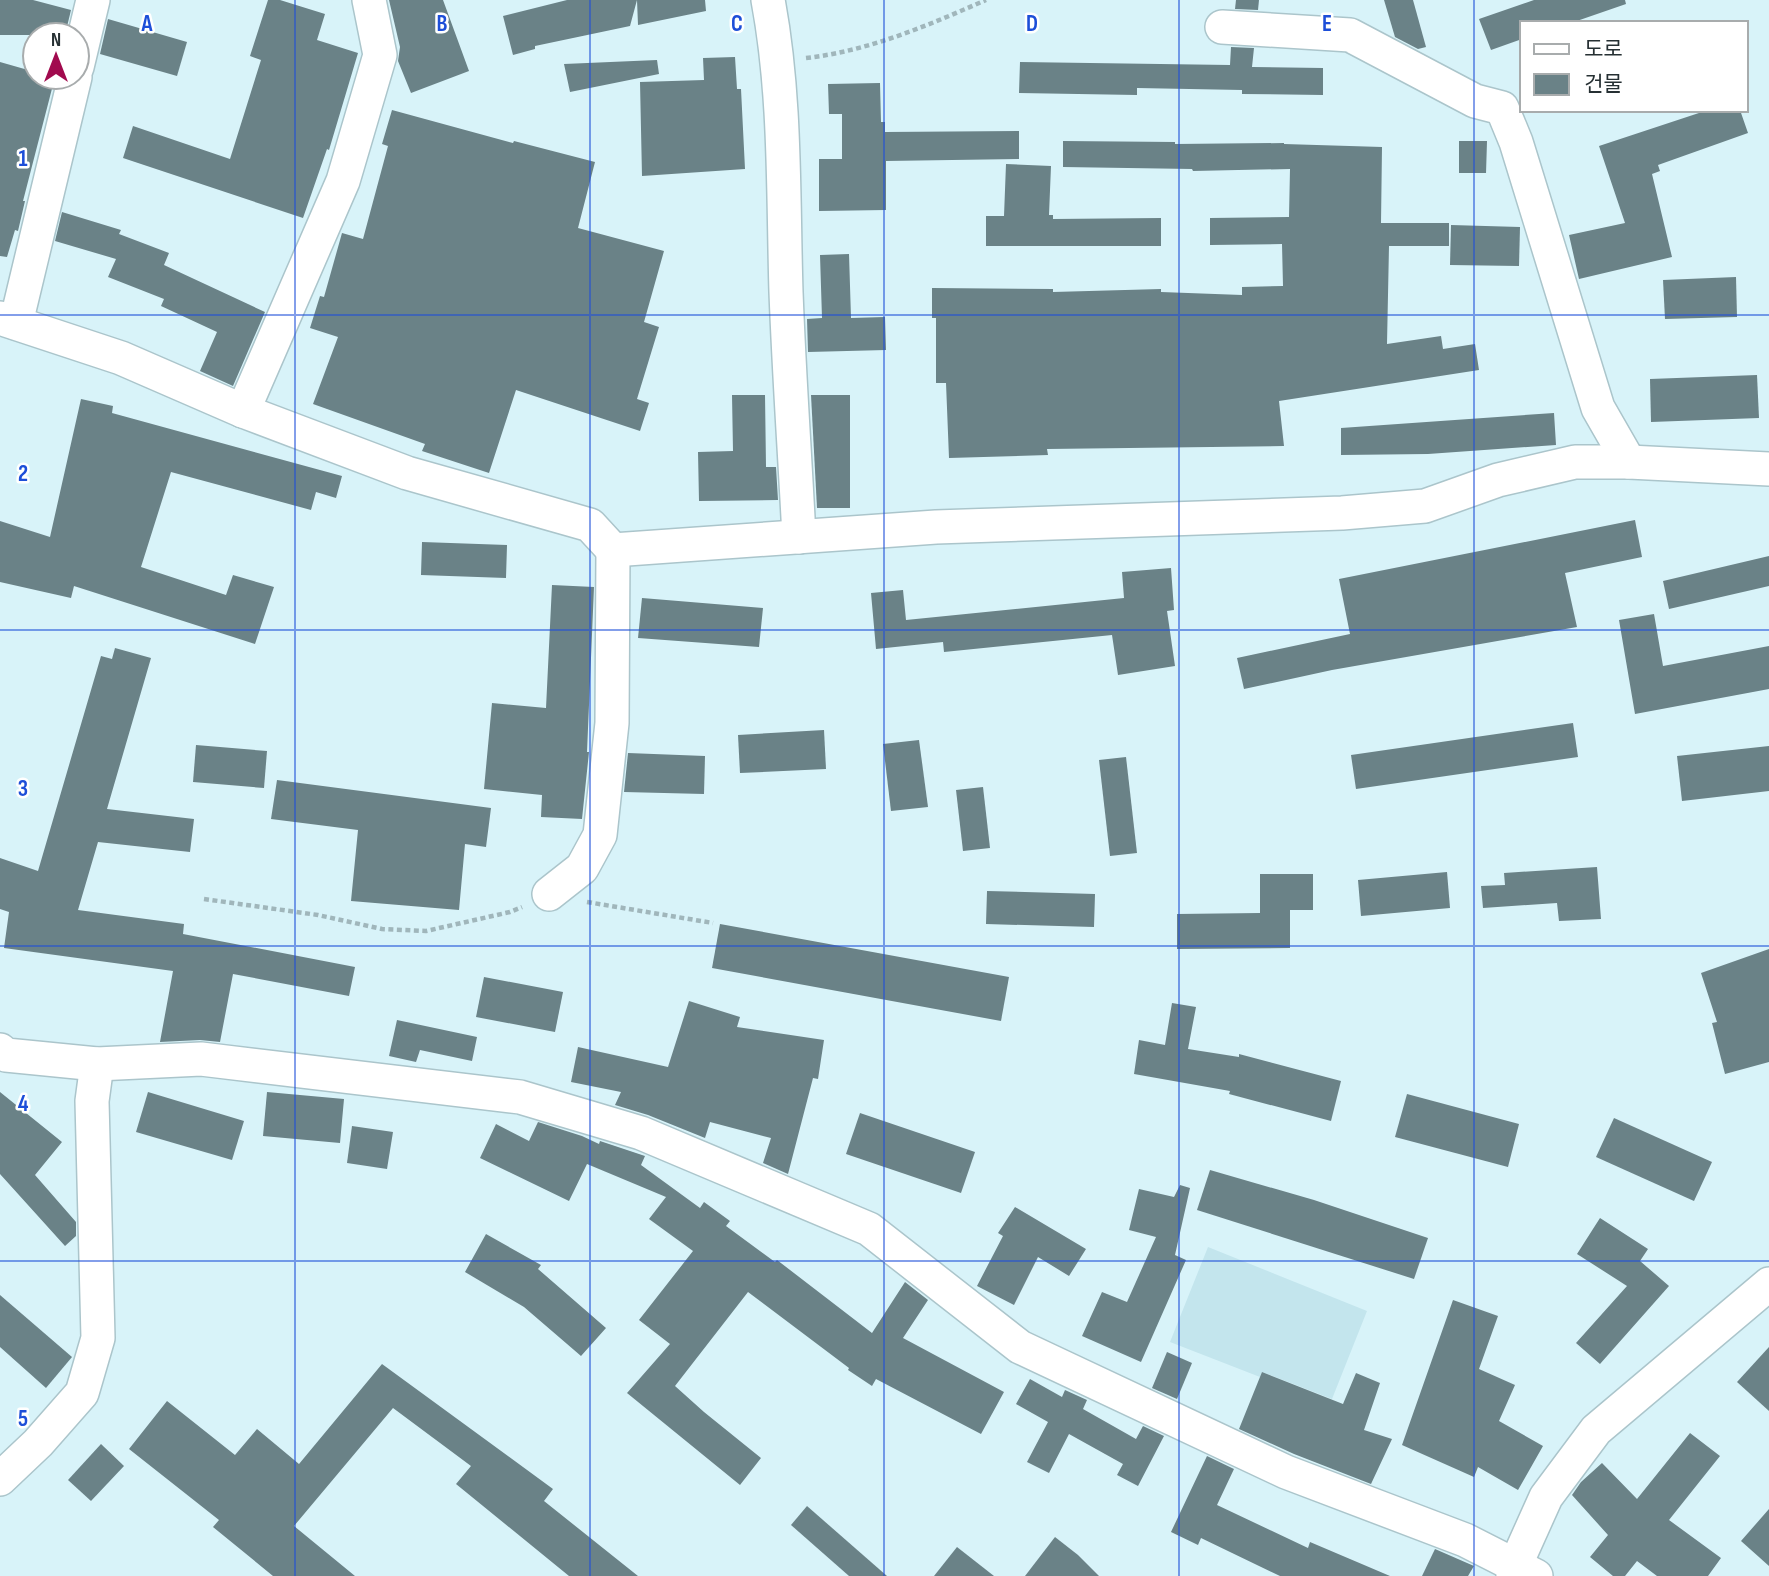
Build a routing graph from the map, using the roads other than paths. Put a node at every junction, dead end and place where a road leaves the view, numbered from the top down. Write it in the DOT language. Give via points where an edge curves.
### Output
graph roads {
  1 [pos="93,0"];
  2 [pos="369,0"];
  3 [pos="768,0"];
  4 [pos="88,21"];
  5 [pos="1222,27"];
  6 [pos="71,91"];
  7 [pos="8,321"];
  8 [pos="243,411"];
  9 [pos="1629,462"];
  10 [pos="1769,470"];
  11 [pos="799,537"];
  12 [pos="613,550"];
  13 [pos="549,894"];
  14 [pos="0,1050"];
  15 [pos="97,1064"];
  16 [pos="1769,1284"];
  17 [pos="0,1479"];
  18 [pos="1521,1573"];
  1 -- 4 [label="street"];
  2 -- 8 [label="street" via="380,55 343,181"];
  3 -- 11 [label="street" via="782,120"];
  5 -- 9 [label="street" via="1350,35 1475,101 1502,108 1598,408"];
  6 -- 7 [label="street"];
  7 -- 8 [label="street" via="121,358"];
  8 -- 12 [label="street" via="407,474 590,525"];
  9 -- 10 [label="street"];
  9 -- 11 [label="street" via="1575,462 1498,480 1425,506"];
  11 -- 12 [label="street"];
  12 -- 13 [label="street" via="612,723 600,835 582,868"];
  14 -- 15 [label="street" via="6,1055"];
  15 -- 17 [label="street" via="92,1101 98,1338 82,1393"];
  15 -- 18 [label="street" via="201,1059 520,1097 642,1133 869,1229 1020,1348 1286,1472 1465,1540"];
  16 -- 18 [label="street" via="1596,1430 1546,1497"];
}
